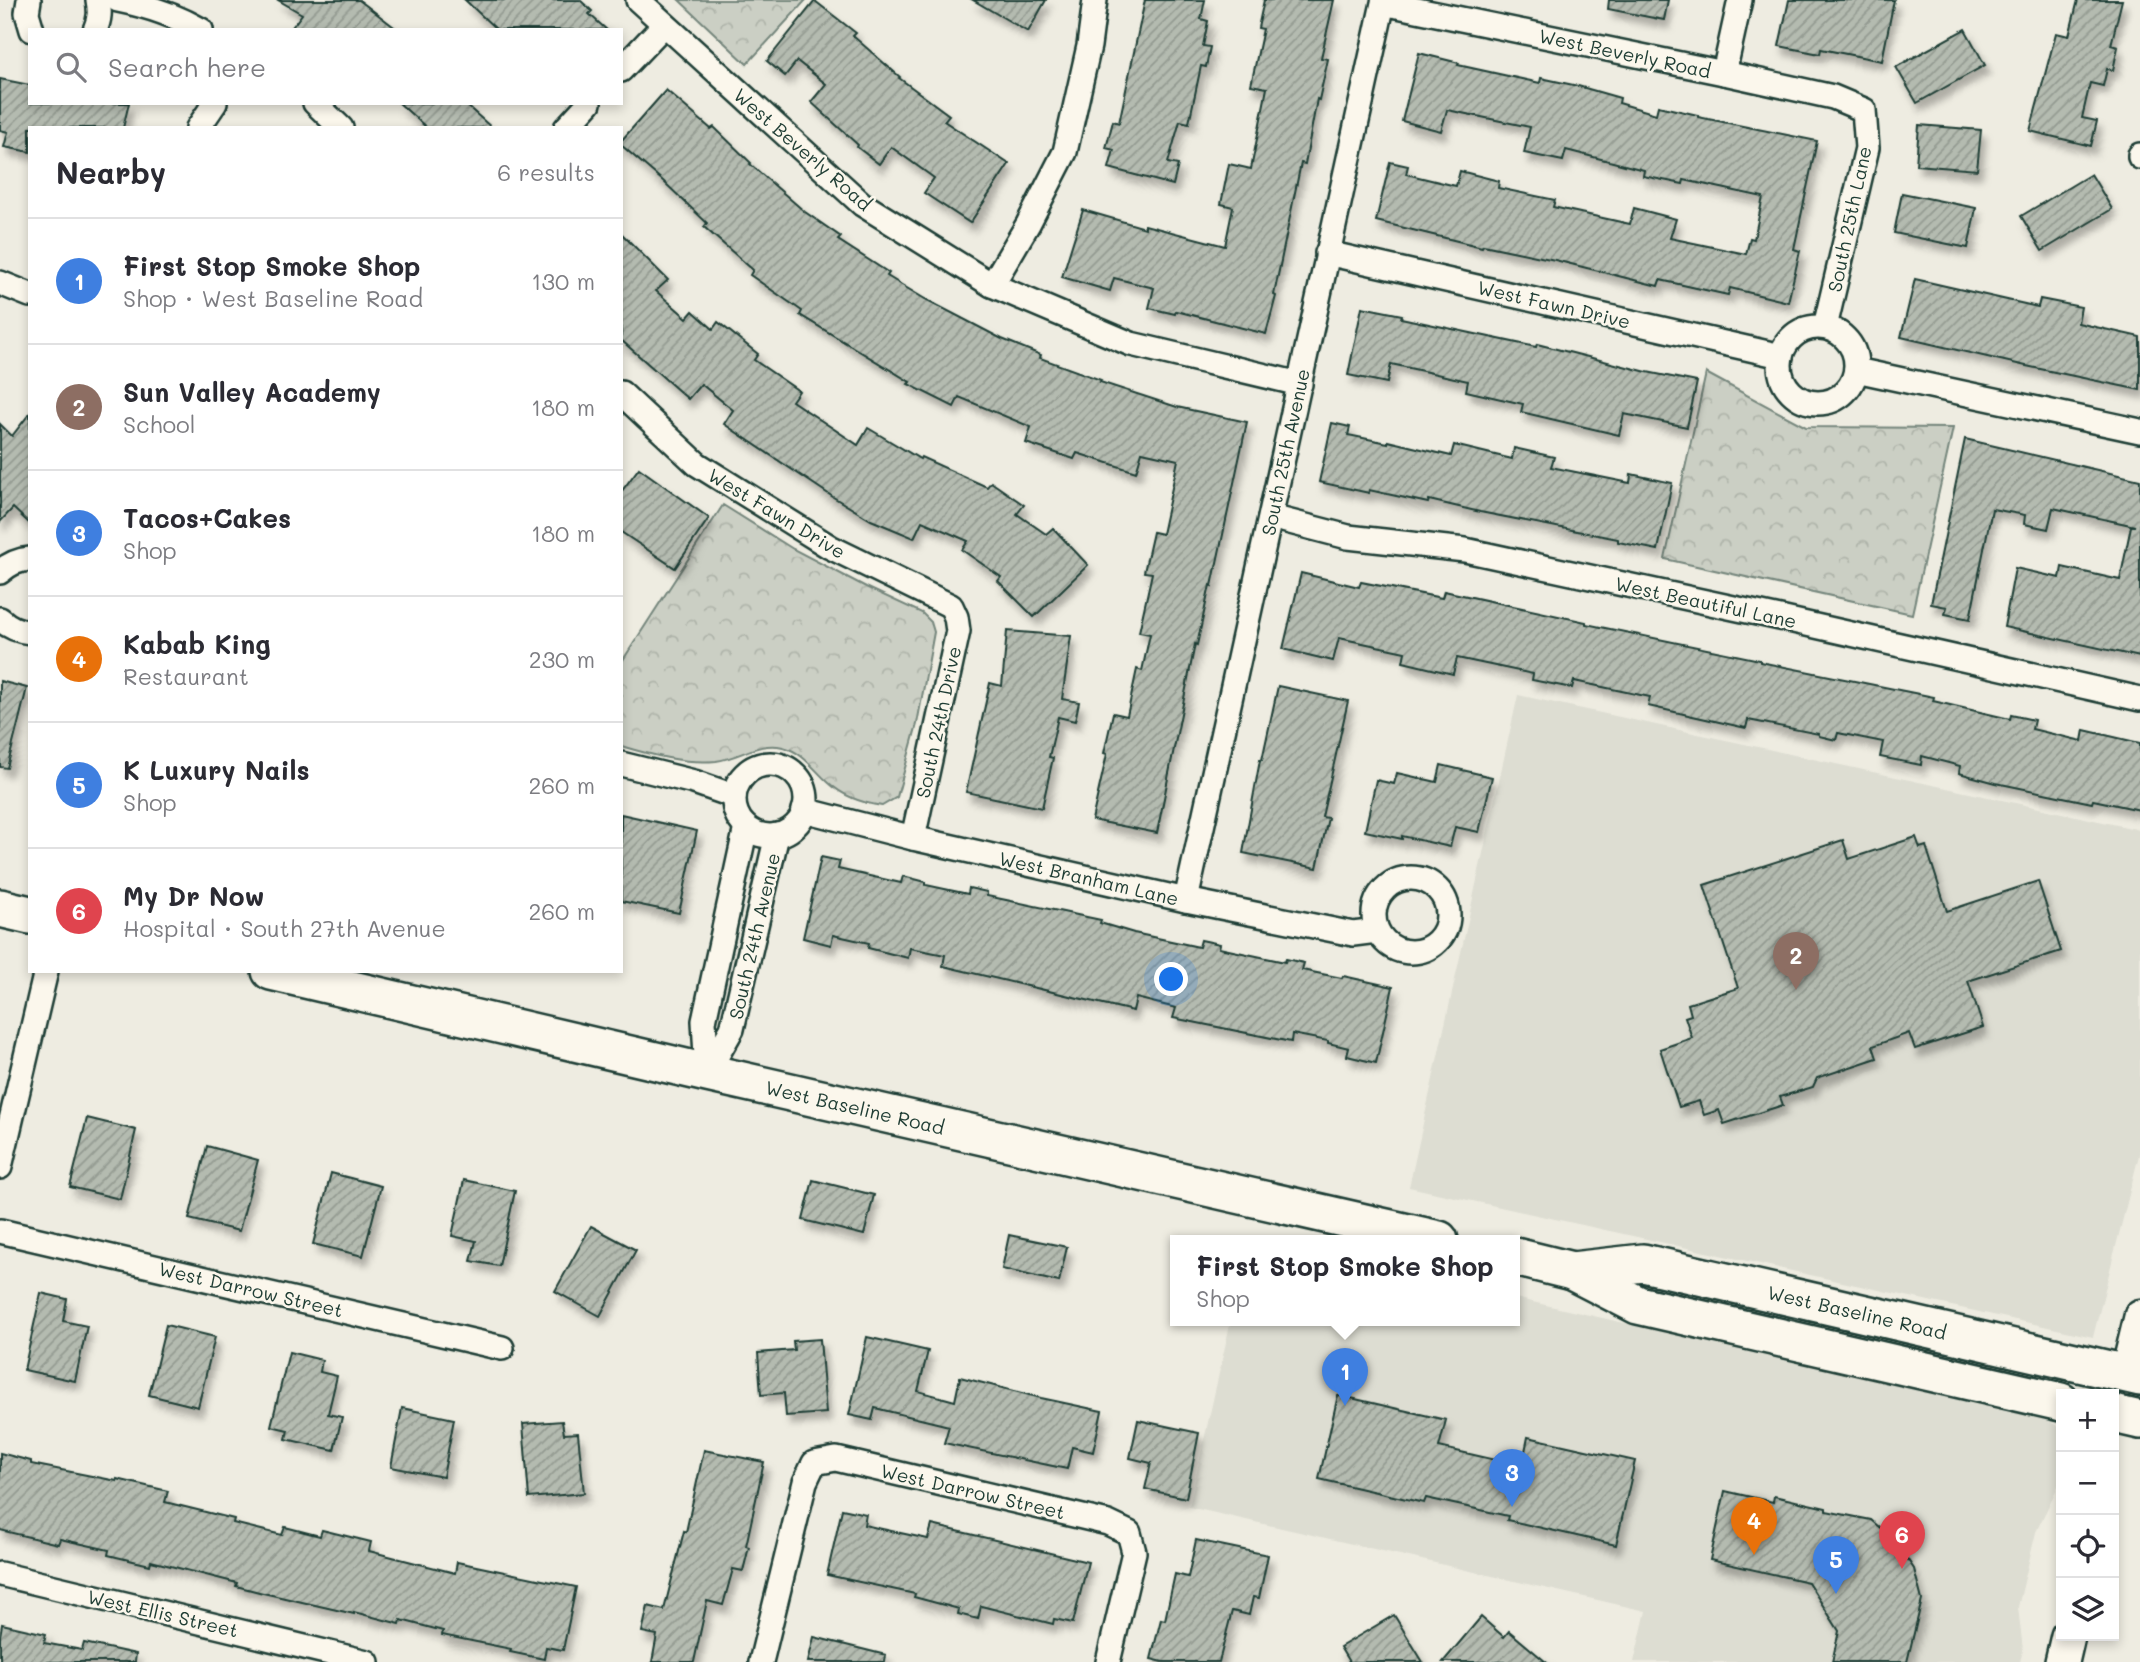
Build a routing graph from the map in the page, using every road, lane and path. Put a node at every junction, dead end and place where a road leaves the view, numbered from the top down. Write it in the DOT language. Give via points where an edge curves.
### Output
graph roads {
  1 [pos="29,0"];
  2 [pos="98,0"];
  3 [pos="118,0"];
  4 [pos="638,0"];
  5 [pos="1095,0"];
  6 [pos="1740,0"];
  7 [pos="1383,4"];
  8 [pos="664,25"];
  9 [pos="31,28"];
  10 [pos="96,28"];
  11 [pos="197,28"];
  12 [pos="623,68"];
  13 [pos="1724,73"];
  14 [pos="214,105"];
  15 [pos="318,105"];
  16 [pos="587,105"];
  17 [pos="1864,110"];
  18 [pos="199,126"];
  19 [pos="339,126"];
  20 [pos="568,126"];
  21 [pos="1327,253"];
  22 [pos="0,283"];
  23 [pos="992,285"];
  24 [pos="28,294"];
  25 [pos="1825,327"];
  26 [pos="1781,356"];
  27 [pos="1857,370"];
  28 [pos="1300,384"];
  29 [pos="623,395"];
  30 [pos="2140,431"];
  31 [pos="1271,517"];
  32 [pos="28,559"];
  33 [pos="0,572"];
  34 [pos="951,606"];
  35 [pos="0,619"];
  36 [pos="28,632"];
  37 [pos="2140,699"];
  38 [pos="623,764"];
  39 [pos="734,796"];
  40 [pos="804,810"];
  41 [pos="746,827"];
  42 [pos="777,835"];
  43 [pos="913,838"];
  44 [pos="1186,900"];
  45 [pos="0,908"];
  46 [pos="28,915"];
  47 [pos="1377,931"];
  48 [pos="46,973"];
  49 [pos="280,973"];
  50 [pos="707,1073"];
  51 [pos="0,1167"];
  52 [pos="0,1231"];
  53 [pos="1417,1235"];
  54 [pos="1520,1258"];
  55 [pos="1572,1271"];
  56 [pos="2140,1315"];
  57 [pos="502,1348"];
  58 [pos="2133,1375"];
  59 [pos="2056,1401"];
  60 [pos="2121,1419"];
  61 [pos="0,1574"];
  62 [pos="2067,1641"];
  63 [pos="367,1662"];
  64 [pos="761,1662"];
  65 [pos="1108,1662"];
  66 [pos="2062,1662"];
  1 -- 9 [label="street"];
  2 -- 10 [label="street"];
  3 -- 11 [label="street" via="148,6"];
  4 -- 8 [label="street, West Beverly Road"];
  5 -- 23 [label="street" via="1065,152"];
  6 -- 13 [label="street"];
  7 -- 13 [label="street, West Beverly Road"];
  7 -- 21 [label="street, South 25th Avenue"];
  8 -- 12 [label="street"];
  8 -- 23 [label="street, West Beverly Road" via="862,204"];
  13 -- 17 [label="street, West Beverly Road" via="1833,97"];
  14 -- 18 [label="street"];
  15 -- 19 [label="street"];
  16 -- 20 [label="street"];
  17 -- 25 [label="street, South 25th Lane" via="1867,148"];
  21 -- 26 [label="street, West Fawn Drive"];
  21 -- 28 [label="street, South 25th Avenue"];
  22 -- 24 [label="street"];
  23 -- 28 [label="street, West Beverly Road" via="1131,344"];
  25 -- 26 [label="street" via="1802,330 1785,345"];
  25 -- 27 [label="street" via="1849,343"];
  26 -- 27 [label="street" via="1779,367 1787,388 1805,402 1828,403 1839,398"];
  27 -- 30 [label="street"];
  28 -- 31 [label="street, South 25th Avenue"];
  29 -- 34 [label="street, West Fawn Drive" via="697,464 830,547"];
  31 -- 37 [label="street, West Beautiful Lane" via="1348,537 1465,550"];
  31 -- 44 [label="street, South 25th Avenue"];
  32 -- 33 [label="street"];
  34 -- 43 [label="street, South 24th Drive" via="958,631"];
  35 -- 36 [label="street"];
  38 -- 39 [label="street"];
  39 -- 40 [label="street" via="744,775 765,764 777,765 798,777 804,788"];
  39 -- 41 [label="street"];
  40 -- 42 [label="street" via="794,827"];
  40 -- 43 [label="street, West Branham Lane"];
  41 -- 42 [label="street" via="761,835"];
  41 -- 50 [label="street, South 24th Avenue" via="704,1021"];
  42 -- 50 [label="street, South 24th Avenue" via="732,1029"];
  43 -- 44 [label="street, West Branham Lane"];
  44 -- 47 [label="street, West Branham Lane" via="1353,934"];
  45 -- 46 [label="main road"];
  48 -- 51 [label="street"];
  49 -- 50 [label="main road, West Baseline Road"];
  50 -- 53 [label="main road, West Baseline Road"];
  52 -- 57 [label="street, West Darrow Street"];
  54 -- 55 [label="main road, West Baseline Road"];
  55 -- 58 [label="main road, West Baseline Road" via="1643,1263"];
  55 -- 59 [label="main road, West Baseline Road" via="1638,1306"];
  56 -- 58 [label="street"];
  58 -- 60 [label="main road"];
  61 -- 63 [label="street, West Ellis Street"];
  62 -- 66 [label="main road"];
  64 -- 65 [label="street, West Darrow Street" via="805,1482 814,1463 836,1459 1108,1523 1129,1533 1134,1552"];
}
